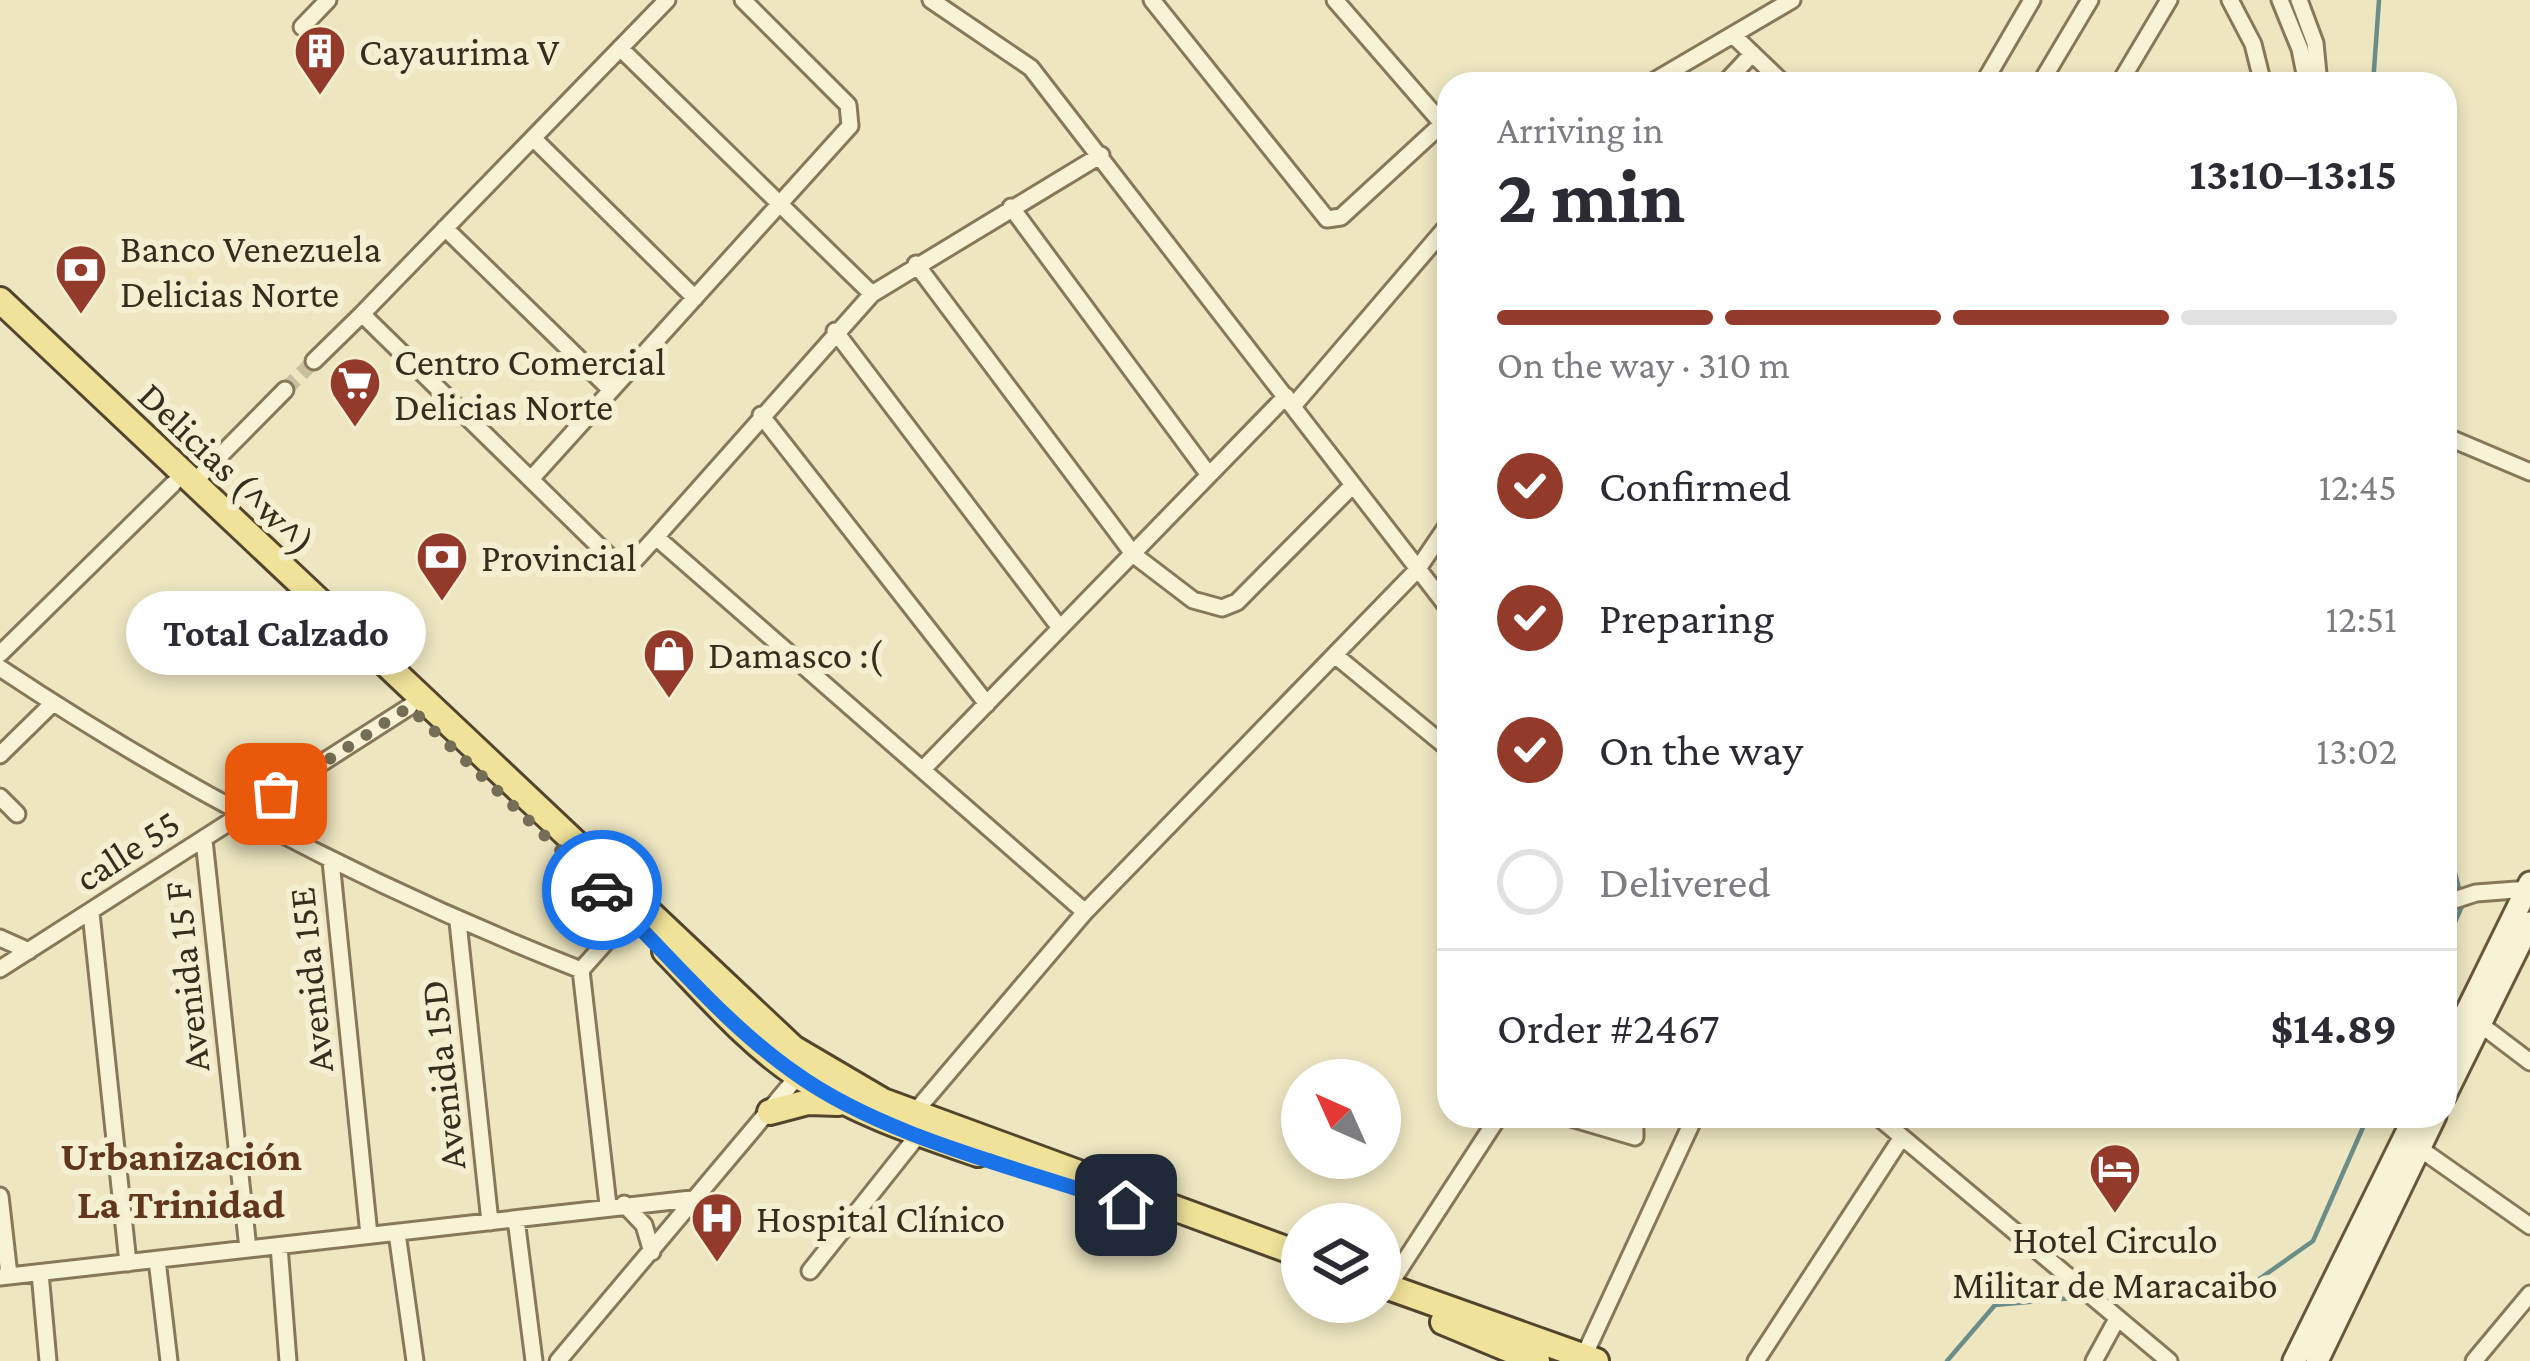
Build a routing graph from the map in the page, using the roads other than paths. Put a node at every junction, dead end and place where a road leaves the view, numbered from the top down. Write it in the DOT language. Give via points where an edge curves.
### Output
graph roads {
  1 [pos="328,0"];
  2 [pos="667,0"];
  3 [pos="743,0"];
  4 [pos="932,0"];
  5 [pos="1153,0"];
  6 [pos="1335,0"];
  7 [pos="1792,0"];
  8 [pos="2032,0"];
  9 [pos="2090,0"];
  10 [pos="2169,0"];
  11 [pos="2230,0"];
  12 [pos="2279,0"];
  13 [pos="2299,0"];
  14 [pos="302,27"];
  15 [pos="1735,37"];
  16 [pos="620,48"];
  17 [pos="1752,54"];
  18 [pos="1671,72"];
  19 [pos="1735,72"];
  20 [pos="1771,72"];
  21 [pos="1990,72"];
  22 [pos="2047,72"];
  23 [pos="2127,72"];
  24 [pos="2261,72"];
  25 [pos="2305,72"];
  26 [pos="2318,72"];
  27 [pos="1437,118"];
  28 [pos="1437,136"];
  29 [pos="533,138"];
  30 [pos="1101,155"];
  31 [pos="780,205"];
  32 [pos="1011,207"];
  33 [pos="445,228"];
  34 [pos="1437,237"];
  35 [pos="916,264"];
  36 [pos="872,294"];
  37 [pos="695,298"];
  38 [pos="0,301"];
  39 [pos="362,314"];
  40 [pos="0,323"];
  41 [pos="835,332"];
  42 [pos="314,362"];
  43 [pos="286,390"];
  44 [pos="611,390"];
  45 [pos="1290,400"];
  46 [pos="761,415"];
  47 [pos="2457,441"];
  48 [pos="2530,472"];
  49 [pos="1210,475"];
  50 [pos="531,478"];
  51 [pos="182,484"];
  52 [pos="1353,485"];
  53 [pos="656,537"];
  54 [pos="1437,541"];
  55 [pos="1134,555"];
  56 [pos="1417,570"];
  57 [pos="1437,594"];
  58 [pos="1060,628"];
  59 [pos="0,654"];
  60 [pos="1336,656"];
  61 [pos="0,668"];
  62 [pos="53,704"];
  63 [pos="987,704"];
  64 [pos="409,707"];
  65 [pos="1437,738"];
  66 [pos="0,755"];
  67 [pos="922,769"];
  68 [pos="0,797"];
  69 [pos="17,814"];
  70 [pos="243,815"];
  71 [pos="204,840"];
  72 [pos="331,861"];
  73 [pos="2529,887"];
  74 [pos="2457,900"];
  75 [pos="1084,911"];
  76 [pos="91,913"];
  77 [pos="629,916"];
  78 [pos="458,922"];
  79 [pos="2530,923"];
  80 [pos="0,938"];
  81 [pos="29,951"];
  82 [pos="0,969"];
  83 [pos="581,970"];
  84 [pos="2480,1024"];
  85 [pos="2457,1032"];
  86 [pos="2530,1062"];
  87 [pos="804,1068"];
  88 [pos="2457,1071"];
  89 [pos="845,1103"];
  90 [pos="770,1112"];
  91 [pos="916,1123"];
  92 [pos="1490,1128"];
  93 [pos="1605,1128"];
  94 [pos="1632,1128"];
  95 [pos="1690,1128"];
  96 [pos="1893,1128"];
  97 [pos="2409,1128"];
  98 [pos="2429,1128"];
  99 [pos="1902,1137"];
  100 [pos="2419,1148"];
  101 [pos="0,1196"];
  102 [pos="700,1198"];
  103 [pos="616,1205"];
  104 [pos="516,1219"];
  105 [pos="490,1222"];
  106 [pos="2530,1226"];
  107 [pos="397,1232"];
  108 [pos="369,1235"];
  109 [pos="279,1246"];
  110 [pos="248,1249"];
  111 [pos="1281,1249"];
  112 [pos="652,1252"];
  113 [pos="157,1260"];
  114 [pos="1281,1260"];
  115 [pos="1401,1262"];
  116 [pos="128,1263"];
  117 [pos="810,1271"];
  118 [pos="40,1273"];
  119 [pos="4,1276"];
  120 [pos="2530,1294"];
  121 [pos="1401,1297"];
  122 [pos="1401,1300"];
  123 [pos="2115,1318"];
  124 [pos="1590,1358"];
  125 [pos="48,1361"];
  126 [pos="169,1361"];
  127 [pos="288,1361"];
  128 [pos="415,1361"];
  129 [pos="534,1361"];
  130 [pos="558,1361"];
  131 [pos="1537,1361"];
  132 [pos="1756,1361"];
  133 [pos="2095,1361"];
  134 [pos="2169,1361"];
  135 [pos="2294,1361"];
  136 [pos="2317,1361"];
  137 [pos="2474,1361"];
  1 -- 14 [label="street"];
  2 -- 16 [label="street"];
  3 -- 31 [label="street" via="853,117"];
  4 -- 30 [label="street" via="1031,68"];
  5 -- 28 [label="street" via="1327,218 1341,217"];
  6 -- 27 [label="street"];
  7 -- 15 [label="street"];
  8 -- 21 [label="street"];
  9 -- 22 [label="street"];
  10 -- 23 [label="street"];
  11 -- 24 [label="street"];
  12 -- 25 [label="street"];
  13 -- 26 [label="street"];
  15 -- 17 [label="street"];
  15 -- 18 [label="street"];
  16 -- 29 [label="street"];
  16 -- 31 [label="street"];
  17 -- 19 [label="street"];
  17 -- 20 [label="street"];
  29 -- 33 [label="street"];
  29 -- 37 [label="street"];
  30 -- 32 [label="street"];
  30 -- 45 [label="street"];
  31 -- 36 [label="street"];
  31 -- 37 [label="street"];
  32 -- 35 [label="street"];
  32 -- 49 [label="street"];
  33 -- 39 [label="street"];
  33 -- 44 [label="street"];
  34 -- 45 [label="street"];
  35 -- 36 [label="street"];
  35 -- 55 [label="street"];
  36 -- 41 [label="street"];
  37 -- 44 [label="street"];
  38 -- 51 [label="main road, Delicias (^w^)"];
  39 -- 42 [label="street"];
  39 -- 50 [label="street"];
  40 -- 51 [label="main road, Delicias (^w^)"];
  41 -- 46 [label="street"];
  41 -- 58 [label="street"];
  43 -- 51 [label="street"];
  44 -- 50 [label="street"];
  45 -- 49 [label="street"];
  45 -- 52 [label="street"];
  46 -- 53 [label="street"];
  46 -- 63 [label="street"];
  47 -- 48 [label="street"];
  49 -- 55 [label="street"];
  50 -- 53 [label="street" via="614,561 635,560"];
  51 -- 59 [label="street"];
  51 -- 64 [label="main road, Delicias (^w^)"];
  51 -- 87 [label="main road, Delicias (^w^)"];
  52 -- 55 [label="street" via="1251,592 1222,608 1193,600"];
  52 -- 56 [label="street"];
  53 -- 67 [label="street"];
  54 -- 56 [label="street"];
  55 -- 58 [label="street"];
  56 -- 57 [label="street"];
  56 -- 60 [label="street"];
  58 -- 63 [label="street"];
  60 -- 65 [label="street"];
  60 -- 75 [label="street"];
  61 -- 62 [label="street"];
  62 -- 66 [label="street"];
  62 -- 70 [label="street"];
  63 -- 67 [label="street"];
  64 -- 70 [label="street, calle 55"];
  64 -- 77 [label="main road, Delicias (^w^)"];
  67 -- 75 [label="street"];
  68 -- 69 [label="street"];
  70 -- 71 [label="street, calle 55"];
  70 -- 72 [label="street"];
  71 -- 76 [label="street, calle 55"];
  71 -- 110 [label="street, Avenida 15 F"];
  72 -- 78 [label="street"];
  72 -- 108 [label="street, Avenida 15E"];
  73 -- 74 [label="street"];
  73 -- 85 [label="street"];
  75 -- 91 [label="street"];
  76 -- 81 [label="street, calle 55"];
  76 -- 116 [label="street"];
  77 -- 83 [label="street"];
  77 -- 87 [label="main road, Delicias (^w^)" via="759,1045"];
  78 -- 83 [label="street"];
  78 -- 105 [label="street, Avenida 15D"];
  79 -- 84 [label="street"];
  80 -- 81 [label="street"];
  81 -- 82 [label="street, calle 55"];
  83 -- 103 [label="street"];
  84 -- 86 [label="street"];
  84 -- 88 [label="street"];
  87 -- 89 [label="main road, Delicias (^w^)"];
  87 -- 90 [label="street"];
  87 -- 91 [label="main road, Delicias (^w^)"];
  89 -- 90 [label="main road"];
  89 -- 91 [label="main road, Delicias (^w^)"];
  90 -- 102 [label="street"];
  91 -- 111 [label="main road, Delicias (^w^)"];
  91 -- 114 [label="main road, Delicias (^w^)"];
  91 -- 117 [label="street"];
  92 -- 115 [label="street"];
  93 -- 94 [label="street" via="1635,1137"];
  95 -- 124 [label="street"];
  96 -- 99 [label="street"];
  97 -- 135 [label="street"];
  98 -- 100 [label="street"];
  99 -- 123 [label="street"];
  99 -- 132 [label="street"];
  100 -- 106 [label="street"];
  100 -- 136 [label="street"];
  101 -- 119 [label="street"];
  102 -- 103 [label="street"];
  102 -- 112 [label="street"];
  103 -- 104 [label="street"];
  103 -- 112 [label="street" via="644,1225"];
  104 -- 105 [label="street"];
  104 -- 129 [label="street"];
  105 -- 107 [label="street"];
  107 -- 108 [label="street"];
  107 -- 128 [label="street"];
  108 -- 109 [label="street"];
  109 -- 110 [label="street"];
  109 -- 127 [label="street"];
  110 -- 113 [label="street"];
  112 -- 130 [label="street"];
  113 -- 116 [label="street"];
  113 -- 126 [label="street"];
  116 -- 118 [label="street"];
  118 -- 119 [label="street"];
  118 -- 125 [label="street"];
  120 -- 137 [label="street"];
  121 -- 124 [label="main road"];
  122 -- 131 [label="main road"];
  123 -- 133 [label="street"];
  123 -- 134 [label="street"];
}
